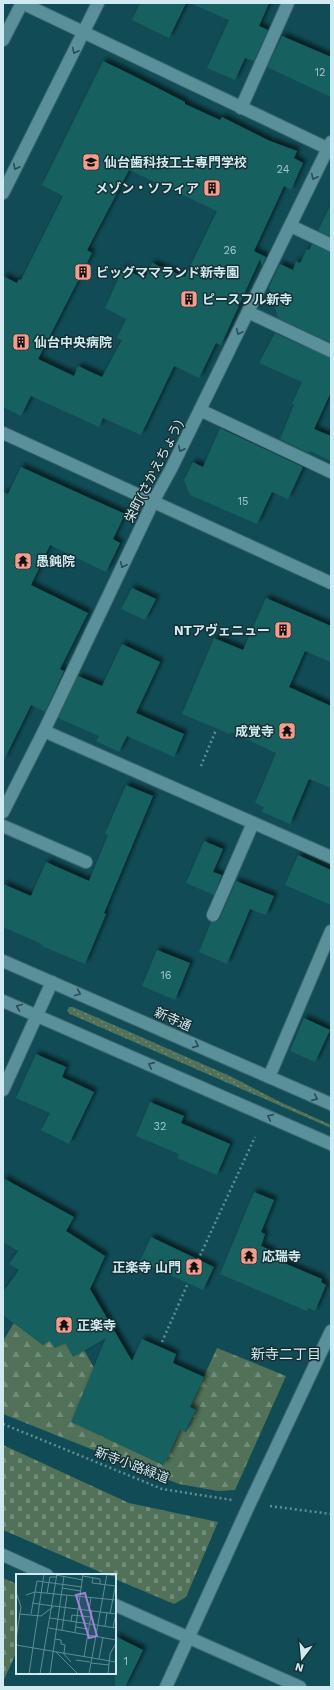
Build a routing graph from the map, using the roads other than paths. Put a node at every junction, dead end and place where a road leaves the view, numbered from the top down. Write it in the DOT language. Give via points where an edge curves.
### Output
graph roads {
  1 [pos="22,3"];
  2 [pos="98,3"];
  3 [pos="288,3"];
  4 [pos="83,34"];
  5 [pos="3,40"];
  6 [pos="241,108"];
  7 [pos="330,147"];
  8 [pos="3,193"];
  9 [pos="291,226"];
  10 [pos="331,245"];
  11 [pos="248,312"];
  12 [pos="331,351"];
  13 [pos="200,410"];
  14 [pos="3,434"];
  15 [pos="331,472"];
  16 [pos="153,502"];
  17 [pos="331,583"];
  18 [pos="44,732"];
  19 [pos="3,812"];
  20 [pos="253,823"];
  21 [pos="3,826"];
  22 [pos="331,857"];
  23 [pos="86,862"];
  24 [pos="213,915"];
  25 [pos="331,931"];
  26 [pos="3,961"];
  27 [pos="52,982"];
  28 [pos="3,1001"];
  29 [pos="37,1016"];
  30 [pos="269,1077"];
  31 [pos="3,1090"];
  32 [pos="331,1104"];
  33 [pos="331,1144"];
  34 [pos="331,1331"];
  35 [pos="3,1555"];
  36 [pos="45,1574"];
  37 [pos="116,1605"];
  38 [pos="189,1638"];
  39 [pos="166,1687"];
  40 [pos="300,1687"];
  1 -- 4 [label="street"];
  1 -- 5 [label="street"];
  2 -- 4 [label="street"];
  3 -- 6 [label="street"];
  4 -- 6 [label="street"];
  4 -- 8 [label="street, one-way"];
  6 -- 7 [label="street"];
  7 -- 9 [label="street, 栄町(さかえちょう), one-way"];
  9 -- 10 [label="street"];
  9 -- 11 [label="street, 栄町(さかえちょう)"];
  11 -- 12 [label="street"];
  11 -- 13 [label="street, 栄町(さかえちょう), one-way"];
  13 -- 15 [label="street"];
  13 -- 16 [label="street, 栄町(さかえちょう), one-way"];
  14 -- 16 [label="street"];
  16 -- 17 [label="street"];
  16 -- 18 [label="street, 栄町(さかえちょう), one-way"];
  18 -- 19 [label="street, 栄町(さかえちょう)"];
  18 -- 20 [label="street"];
  20 -- 22 [label="street"];
  20 -- 24 [label="street"];
  21 -- 23 [label="street"];
  25 -- 30 [label="street"];
  26 -- 27 [label="street, 新寺通"];
  27 -- 29 [label="street"];
  27 -- 30 [label="street, 新寺通, one-way"];
  29 -- 28 [label="street, one-way"];
  29 -- 31 [label="street"];
  33 -- 29 [label="street, one-way"];
  30 -- 32 [label="street, 新寺通, one-way"];
  34 -- 38 [label="street"];
  35 -- 36 [label="street"];
  37 -- 38 [label="street"];
  38 -- 39 [label="street"];
  38 -- 40 [label="street"];
}
